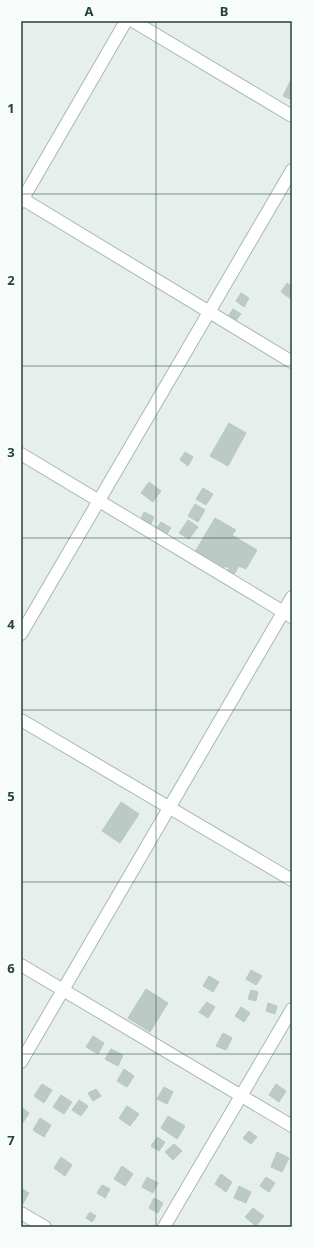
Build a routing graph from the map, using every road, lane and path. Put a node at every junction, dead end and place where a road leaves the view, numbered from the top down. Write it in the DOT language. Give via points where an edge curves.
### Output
graph roads {
  1 [pos="126,21"];
  2 [pos="133,21"];
  3 [pos="292,116"];
  4 [pos="292,170"];
  5 [pos="22,200"];
  6 [pos="209,312"];
  7 [pos="292,362"];
  8 [pos="21,454"];
  9 [pos="99,501"];
  10 [pos="292,597"];
  11 [pos="288,615"];
  12 [pos="21,634"];
  13 [pos="21,720"];
  14 [pos="170,807"];
  15 [pos="292,880"];
  16 [pos="21,965"];
  17 [pos="63,990"];
  18 [pos="292,1009"];
  19 [pos="21,1062"];
  20 [pos="241,1096"];
  21 [pos="292,1126"];
  22 [pos="21,1213"];
  23 [pos="45,1227"];
  24 [pos="164,1227"];
  1 -- 5 [label="street"];
  2 -- 3 [label="street"];
  4 -- 6 [label="street"];
  5 -- 6 [label="street"];
  6 -- 7 [label="street"];
  6 -- 9 [label="street"];
  8 -- 9 [label="street"];
  9 -- 11 [label="street"];
  9 -- 12 [label="street"];
  10 -- 11 [label="street"];
  11 -- 14 [label="street"];
  13 -- 14 [label="street"];
  14 -- 15 [label="street"];
  14 -- 17 [label="street"];
  16 -- 17 [label="street"];
  17 -- 19 [label="street"];
  17 -- 20 [label="street"];
  18 -- 20 [label="street"];
  20 -- 21 [label="street"];
  20 -- 24 [label="street"];
  22 -- 23 [label="street"];
}
